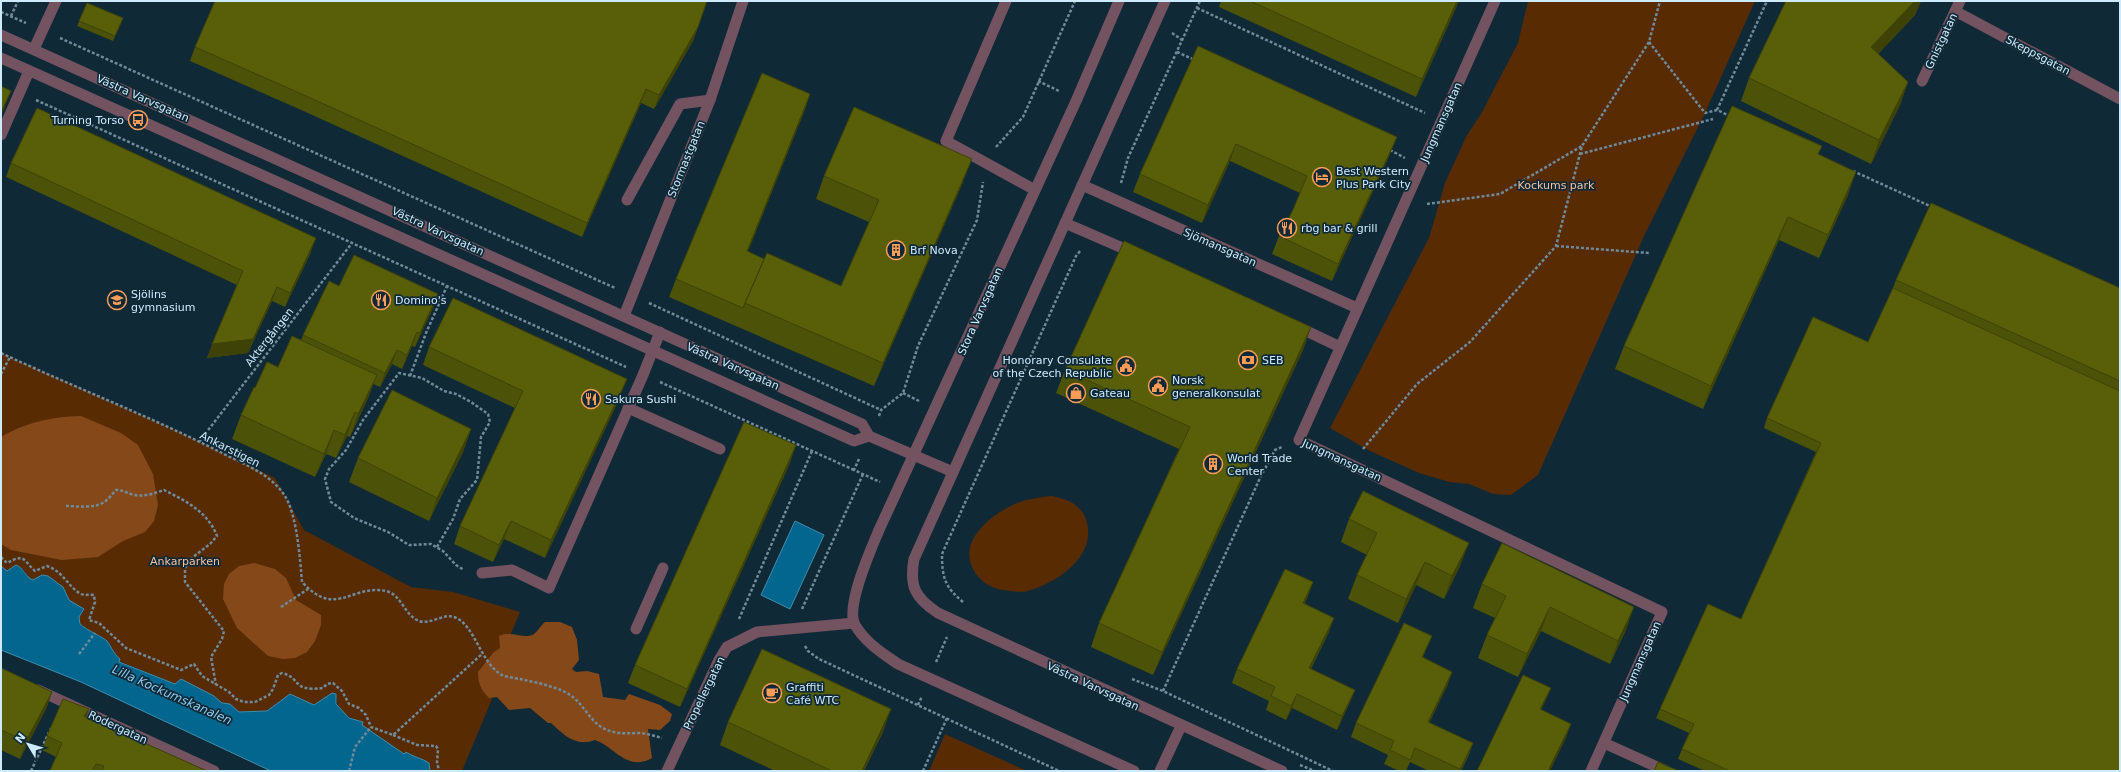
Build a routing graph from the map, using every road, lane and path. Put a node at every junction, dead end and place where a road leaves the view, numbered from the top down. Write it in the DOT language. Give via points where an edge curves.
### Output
graph roads {
  1 [pos="18,1"];
  2 [pos="56,1"];
  3 [pos="743,1"];
  4 [pos="1006,1"];
  5 [pos="1075,1"];
  6 [pos="1119,1"];
  7 [pos="1165,1"];
  8 [pos="1495,1"];
  9 [pos="1660,1"];
  10 [pos="1767,1"];
  11 [pos="1960,1"];
  12 [pos="1197,8"];
  13 [pos="1955,11"];
  14 [pos="1,12"];
  15 [pos="11,16"];
  16 [pos="42,30"];
  17 [pos="1,34"];
  18 [pos="1649,42"];
  19 [pos="34,49"];
  20 [pos="1177,52"];
  21 [pos="1,58"];
  22 [pos="1198,62"];
  23 [pos="29,71"];
  24 [pos="1038,81"];
  25 [pos="1922,81"];
  26 [pos="1063,92"];
  27 [pos="19,93"];
  28 [pos="710,100"];
  29 [pos="2120,100"];
  30 [pos="1717,110"];
  31 [pos="1732,116"];
  32 [pos="1713,119"];
  33 [pos="1441,121"];
  34 [pos="1,135"];
  35 [pos="1582,146"];
  36 [pos="1384,148"];
  37 [pos="1580,154"];
  38 [pos="1421,165"];
  39 [pos="989,166"];
  40 [pos="1848,168"];
  41 [pos="1082,185"];
  42 [pos="1035,190"];
  43 [pos="627,200"];
  44 [pos="1427,204"];
  45 [pos="1935,208"];
  46 [pos="1065,223"];
  47 [pos="352,243"];
  48 [pos="1556,246"];
  49 [pos="1650,253"];
  50 [pos="1145,258"];
  51 [pos="447,286"];
  52 [pos="632,295"];
  53 [pos="1357,308"];
  54 [pos="624,316"];
  55 [pos="1288,322"];
  56 [pos="660,332"];
  57 [pos="1340,347"];
  58 [pos="653,351"];
  59 [pos="1,353"];
  60 [pos="10,357"];
  61 [pos="1,374"];
  62 [pos="643,375"];
  63 [pos="410,376"];
  64 [pos="1020,380"];
  65 [pos="628,408"];
  66 [pos="881,410"];
  67 [pos="869,436"];
  68 [pos="1299,440"];
  69 [pos="199,442"];
  70 [pos="720,449"];
  71 [pos="812,451"];
  72 [pos="1359,454"];
  73 [pos="914,456"];
  74 [pos="854,470"];
  75 [pos="953,472"];
  76 [pos="863,474"];
  77 [pos="66,506"];
  78 [pos="437,547"];
  79 [pos="1,556"];
  80 [pos="663,568"];
  81 [pos="482,573"];
  82 [pos="308,588"];
  83 [pos="281,607"];
  84 [pos="954,621"];
  85 [pos="854,623"];
  86 [pos="636,628"];
  87 [pos="96,633"];
  88 [pos="727,647"];
  89 [pos="79,654"];
  90 [pos="482,654"];
  91 [pos="1127,677"];
  92 [pos="929,679"];
  93 [pos="28,686"];
  94 [pos="216,686"];
  95 [pos="1163,691"];
  96 [pos="62,702"];
  97 [pos="918,704"];
  98 [pos="947,718"];
  99 [pos="371,726"];
  100 [pos="1181,726"];
  101 [pos="393,735"];
  102 [pos="680,742"];
  103 [pos="1604,743"];
  104 [pos="1305,767"];
  105 [pos="31,771"];
  106 [pos="214,771"];
  107 [pos="348,771"];
  108 [pos="439,771"];
  109 [pos="667,771"];
  110 [pos="923,771"];
  111 [pos="1134,771"];
  112 [pos="1160,771"];
  113 [pos="1282,771"];
  114 [pos="1304,771"];
  115 [pos="1333,771"];
  116 [pos="1592,771"];
  117 [pos="1666,771"];
  1 -- 15 [label="path"];
  2 -- 16 [label="street"];
  3 -- 28 [label="street, Stormastgatan"];
  4 -- 39 [label="street" via="946,141"];
  5 -- 24 [label="path"];
  6 -- 42 [label="street, Stora Varvsgatan"];
  7 -- 41 [label="street"];
  8 -- 33 [label="street, Jungmansgatan"];
  9 -- 18 [label="path"];
  10 -- 30 [label="path"];
  11 -- 13 [label="street, Gnistgatan"];
  12 -- 33 [label="path"];
  13 -- 25 [label="street, Gnistgatan"];
  13 -- 29 [label="street, Skeppsgatan"];
  14 -- 15 [label="path"];
  15 -- 16 [label="path"];
  16 -- 19 [label="street"];
  16 -- 52 [label="path"];
  17 -- 19 [label="street, Västra Varvsgatan"];
  18 -- 30 [label="path" via="1704,113"];
  18 -- 35 [label="path"];
  19 -- 54 [label="street, Västra Varvsgatan"];
  20 -- 22 [label="path"];
  21 -- 23 [label="street, Västra Varvsgatan"];
  23 -- 27 [label="street"];
  23 -- 58 [label="street, Västra Varvsgatan"];
  24 -- 26 [label="path"];
  24 -- 39 [label="path" via="1023,117 997,145"];
  27 -- 34 [label="street"];
  27 -- 47 [label="path"];
  28 -- 43 [label="street" via="680,104"];
  28 -- 52 [label="street, Stormastgatan"];
  30 -- 31 [label="path"];
  32 -- 37 [label="path"];
  33 -- 38 [label="street, Jungmansgatan"];
  35 -- 37 [label="path"];
  35 -- 44 [label="path" via="1500,194"];
  36 -- 38 [label="path"];
  37 -- 48 [label="path"];
  38 -- 53 [label="street, Jungmansgatan"];
  39 -- 42 [label="street"];
  39 -- 66 [label="path" via="982,183 977,220 918,346 903,393"];
  40 -- 45 [label="path"];
  41 -- 46 [label="street"];
  41 -- 53 [label="street, Sjömansgatan"];
  42 -- 73 [label="street, Stora Varvsgatan"];
  46 -- 50 [label="street"];
  46 -- 75 [label="street"];
  47 -- 51 [label="path"];
  47 -- 69 [label="path, Aktergången"];
  48 -- 49 [label="path"];
  48 -- 72 [label="path" via="1470,342 1417,384"];
  51 -- 62 [label="path"];
  51 -- 63 [label="path"];
  52 -- 54 [label="street, Stormastgatan"];
  52 -- 66 [label="path"];
  53 -- 57 [label="street, Jungmansgatan"];
  54 -- 56 [label="street, Västra Varvsgatan"];
  55 -- 57 [label="street"];
  56 -- 58 [label="street"];
  56 -- 67 [label="street, Västra Varvsgatan" via="862,424"];
  57 -- 68 [label="street, Jungmansgatan"];
  58 -- 62 [label="street"];
  58 -- 67 [label="street, Västra Varvsgatan" via="854,441"];
  59 -- 60 [label="path, Ankarstigen"];
  60 -- 61 [label="path"];
  60 -- 69 [label="path, Ankarstigen"];
  62 -- 65 [label="street"];
  62 -- 71 [label="path"];
  63 -- 78 [label="path" via="422,378 471,402 488,414 490,422 481,437 477,480 460,499"];
  63 -- 78 [label="path" via="399,374 384,392 363,420 346,450 329,469 325,480 331,502 354,518 409,544 423,543"];
  64 -- 84 [label="path" via="942,554 942,570 950,591 964,603"];
  65 -- 70 [label="street"];
  65 -- 81 [label="street" via="549,588 512,570"];
  66 -- 67 [label="path"];
  67 -- 73 [label="street, Västra Varvsgatan"];
  67 -- 74 [label="path"];
  68 -- 95 [label="path" via="1275,450"];
  68 -- 103 [label="street, Jungmansgatan" via="1662,612"];
  69 -- 82 [label="path, Ankarstigen" via="248,465 268,479 285,496 292,514 299,548 302,582"];
  71 -- 74 [label="path"];
  71 -- 88 [label="path"];
  73 -- 75 [label="street, Västra Varvsgatan"];
  73 -- 85 [label="street, Stora Varvsgatan" via="860,577 854,598"];
  74 -- 76 [label="path"];
  75 -- 84 [label="street, Västra Varvsgatan" via="914,559 912,572 914,589 922,603"];
  77 -- 94 [label="path" via="99,505 116,490 144,496 164,490 185,500 205,515 217,536 193,557 185,568 184,582 224,631 211,657"];
  78 -- 81 [label="path" via="467,572"];
  79 -- 94 [label="path" via="7,563 17,557 23,558 35,571 48,566 54,568 74,590 84,595 94,595 95,602 89,620 99,623 126,648 181,670 194,664 202,676"];
  80 -- 86 [label="street"];
  82 -- 83 [label="path"];
  82 -- 90 [label="path" via="318,596 330,600 375,590 387,591 396,596 411,617 420,622 453,616 468,629"];
  84 -- 92 [label="path"];
  84 -- 100 [label="street, Västra Varvsgatan"];
  85 -- 88 [label="street, Propellergatan" via="757,632"];
  85 -- 92 [label="street" via="870,644 898,664"];
  87 -- 89 [label="path"];
  88 -- 102 [label="street, Propellergatan" via="718,660"];
  90 -- 101 [label="path"];
  90 -- 102 [label="path" via="502,675 565,692 580,702 602,728 619,734 643,733"];
  91 -- 95 [label="path"];
  92 -- 97 [label="path"];
  92 -- 111 [label="street"];
  93 -- 96 [label="street, Rodergatan"];
  94 -- 99 [label="path" via="229,692 236,699 255,702 269,695 282,673 308,690 323,688 333,683 342,691 349,704 359,708 366,715"];
  95 -- 115 [label="path"];
  96 -- 105 [label="path"];
  96 -- 106 [label="street, Rodergatan"];
  98 -- 110 [label="path"];
  99 -- 101 [label="path"];
  99 -- 107 [label="path" via="356,747"];
  100 -- 112 [label="street"];
  100 -- 113 [label="street, Västra Varvsgatan"];
  101 -- 108 [label="path" via="417,746 436,746 439,754"];
  102 -- 109 [label="street, Propellergatan"];
  103 -- 116 [label="street, Jungmansgatan"];
  103 -- 117 [label="street"];
  104 -- 114 [label="path"];
}
